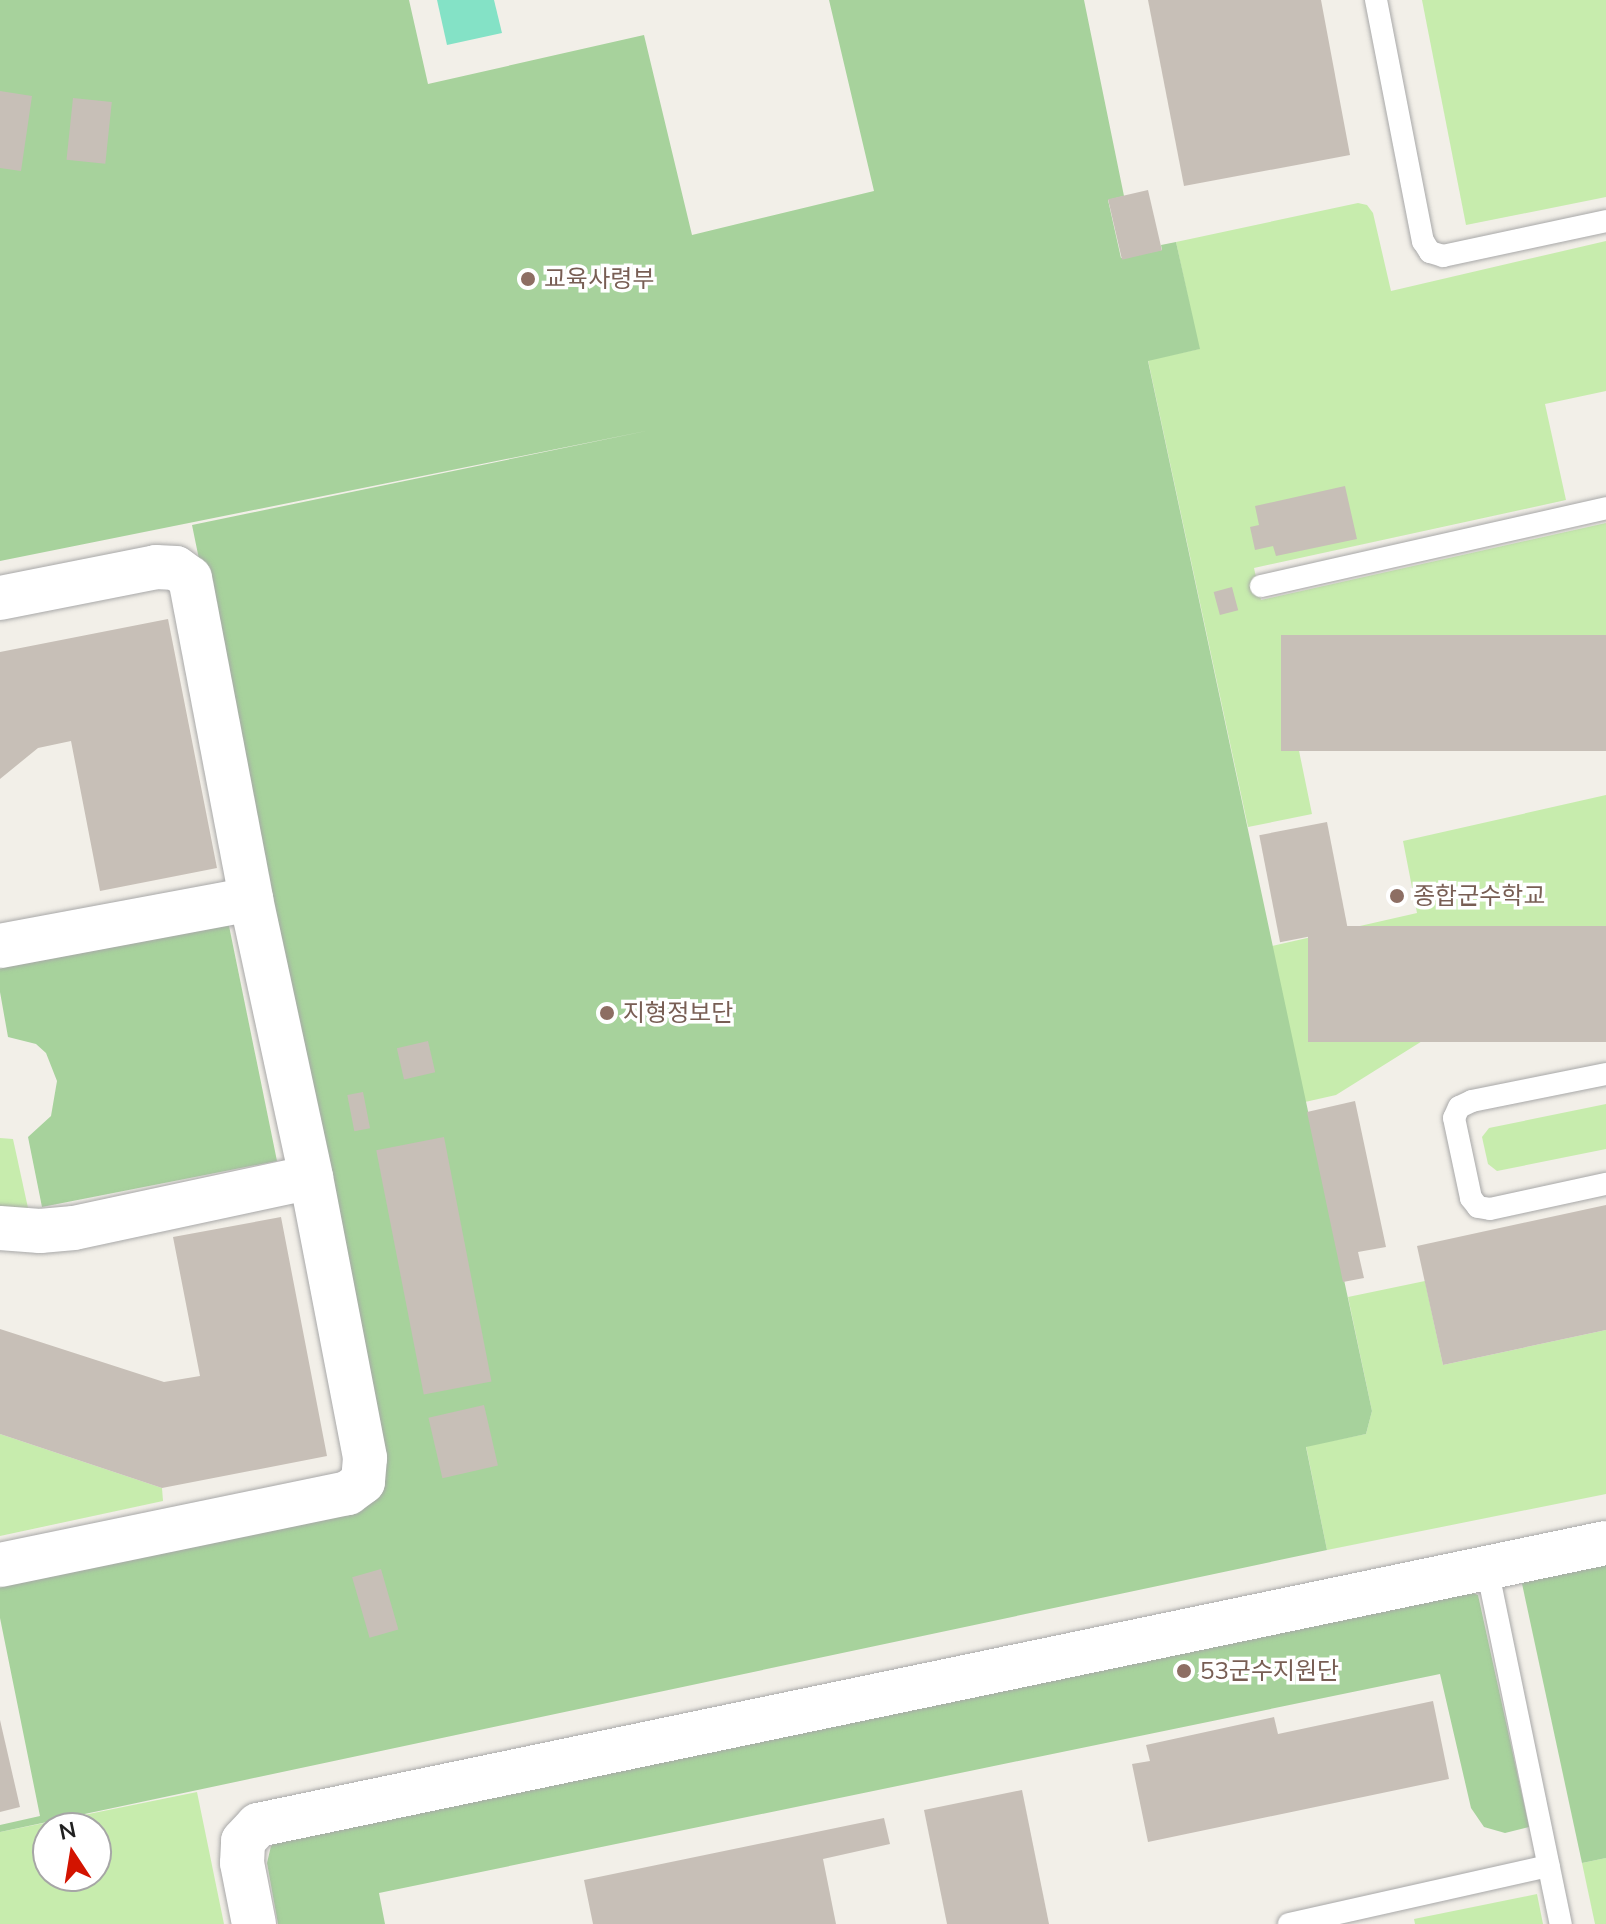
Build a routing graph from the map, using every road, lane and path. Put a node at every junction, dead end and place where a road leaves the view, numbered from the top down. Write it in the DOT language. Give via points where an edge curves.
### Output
graph roads {
  1 [pos="1376,0"];
  2 [pos="1606,221"];
  3 [pos="1606,508"];
  4 [pos="1261,586"];
  5 [pos="0,598"];
  6 [pos="251,899"];
  7 [pos="0,946"];
  8 [pos="1606,1074"];
  9 [pos="311,1177"];
  10 [pos="1606,1184"];
  11 [pos="0,1228"];
  12 [pos="1606,1543"];
  13 [pos="0,1565"];
  14 [pos="1487,1568"];
  15 [pos="1549,1866"];
  16 [pos="254,1924"];
  17 [pos="1289,1924"];
  18 [pos="1561,1924"];
  1 -- 2 [label="lane" via="1423,241 1430,252 1443,256"];
  3 -- 4 [label="lane"];
  5 -- 6 [label="street" via="156,567 176,568 190,578"];
  6 -- 7 [label="street"];
  6 -- 9 [label="street"];
  8 -- 10 [label="lane" via="1472,1101 1459,1107 1454,1118 1471,1198 1478,1207 1490,1209"];
  9 -- 11 [label="street" via="74,1228"];
  9 -- 13 [label="street" via="365,1458 363,1482 329,1498"];
  12 -- 14 [label="street"];
  14 -- 15 [label="lane"];
  14 -- 16 [label="street" via="258,1825 243,1841 242,1863"];
  15 -- 17 [label="lane"];
  15 -- 18 [label="lane"];
}
